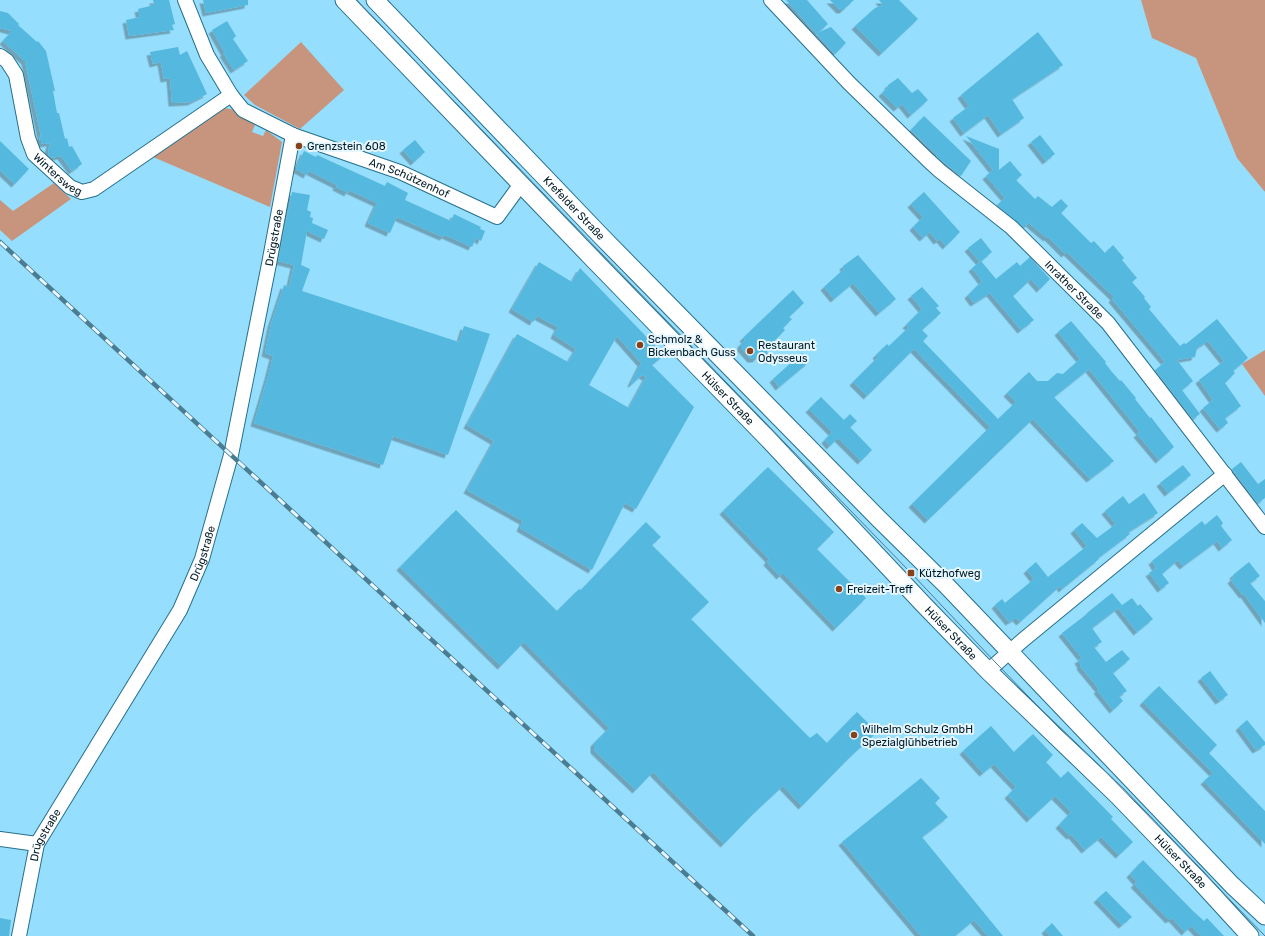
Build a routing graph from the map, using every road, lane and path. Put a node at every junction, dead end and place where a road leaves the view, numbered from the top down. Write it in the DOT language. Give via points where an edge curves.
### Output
graph roads {
  1 [pos="185,0"];
  2 [pos="344,0"];
  3 [pos="375,0"];
  4 [pos="771,0"];
  5 [pos="0,56"];
  6 [pos="231,95"];
  7 [pos="293,135"];
  8 [pos="521,184"];
  9 [pos="590,256"];
  10 [pos="775,413"];
  11 [pos="1225,474"];
  12 [pos="1265,527"];
  13 [pos="1010,651"];
  14 [pos="988,671"];
  15 [pos="0,839"];
  16 [pos="37,844"];
  17 [pos="1265,916"];
  18 [pos="19,936"];
  19 [pos="1250,936"];
  1 -- 6 [label="street, Am Schützenhof" via="207,55"];
  2 -- 8 [label="street, Krefelder Straße"];
  3 -- 10 [label="street, Krefelder Straße"];
  4 -- 11 [label="street, Inrather Straße" via="849,83 940,171 1011,227 1108,323"];
  5 -- 6 [label="street, Wintersweg" via="7,61 16,75 28,138 34,154 70,187 82,192 94,188"];
  6 -- 7 [label="street, Am Schützenhof" via="243,110"];
  7 -- 8 [label="street, Am Schützenhof" via="400,172 497,217"];
  7 -- 16 [label="street, Drügstraße" via="231,455 202,559 180,610"];
  8 -- 9 [label="street, Krefelder Straße"];
  9 -- 14 [label="street, Hülser Straße"];
  10 -- 13 [label="street, Hülser Straße"];
  11 -- 12 [label="street, Inrather Straße"];
  11 -- 13 [label="street"];
  13 -- 14 [label="street"];
  13 -- 17 [label="street, Hülser Straße" via="1232,885"];
  14 -- 19 [label="street, Hülser Straße" via="1118,796"];
  15 -- 16 [label="street"];
  16 -- 18 [label="street, Drügstraße"];
}
